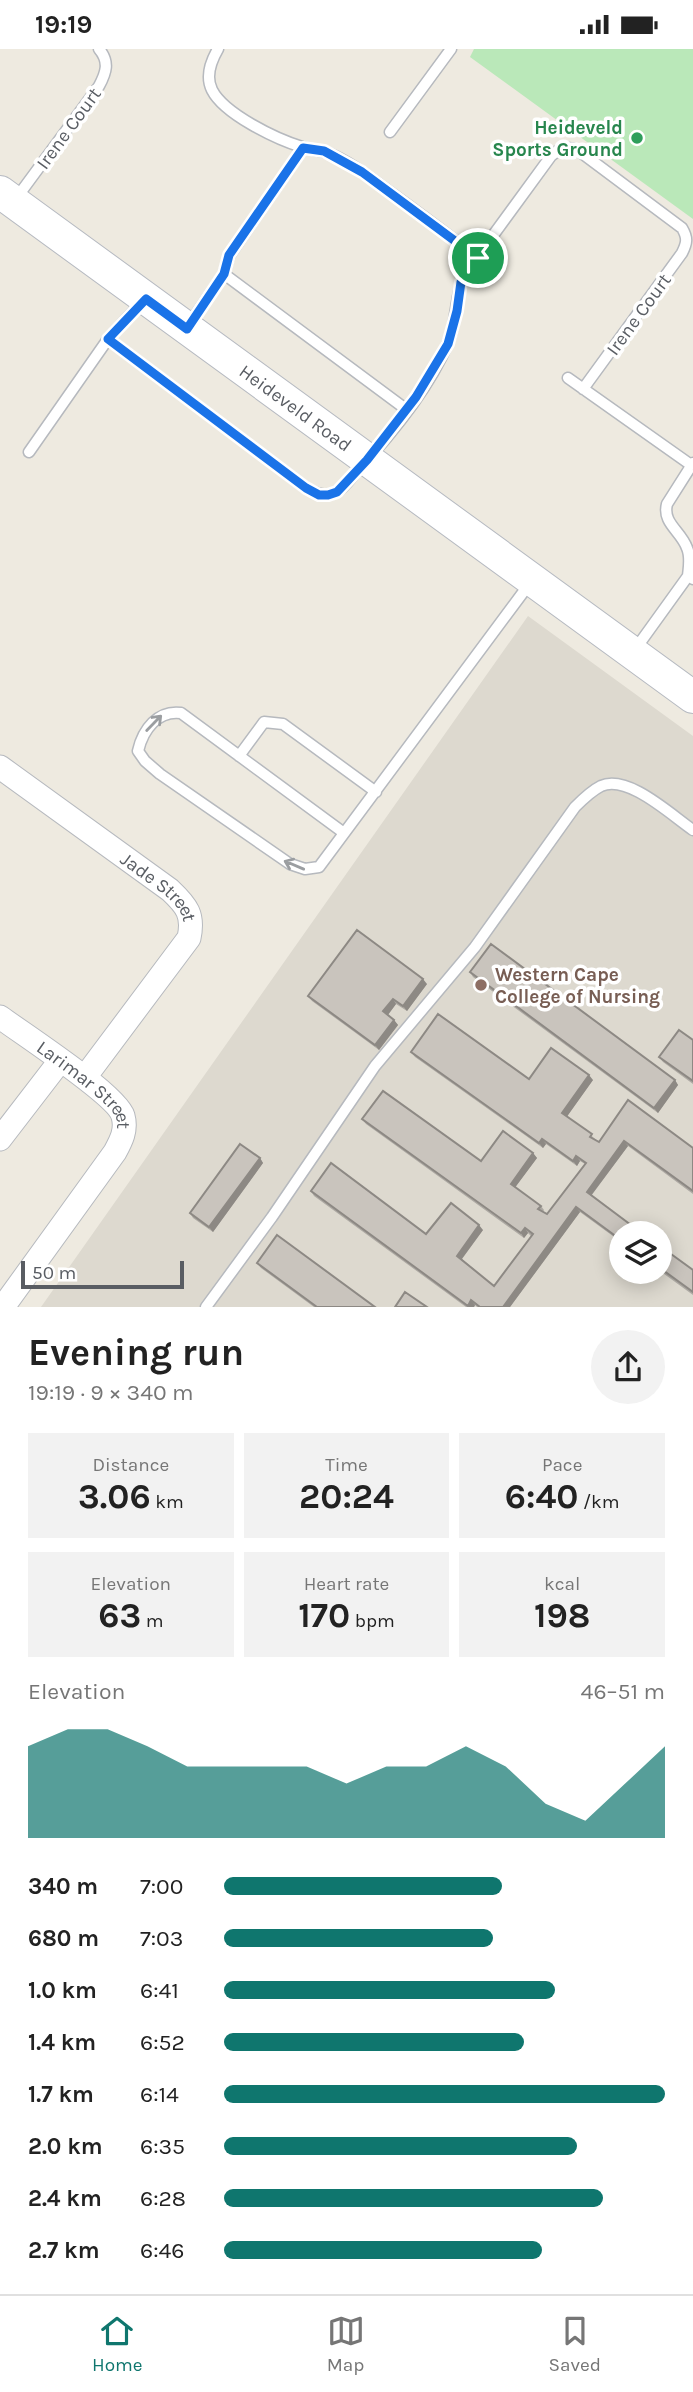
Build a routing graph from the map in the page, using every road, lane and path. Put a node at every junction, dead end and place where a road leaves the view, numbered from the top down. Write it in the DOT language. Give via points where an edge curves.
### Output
graph roads {
  1 [pos="99,49"];
  2 [pos="218,49"];
  3 [pos="451,49"];
  4 [pos="390,132"];
  5 [pos="303,148"];
  6 [pos="4,204"];
  7 [pos="478,258"];
  8 [pos="224,274"];
  9 [pos="146,299"];
  10 [pos="187,329"];
  11 [pos="108,339"];
  12 [pos="568,378"];
  13 [pos="583,389"];
  14 [pos="407,410"];
  15 [pos="29,453"];
  16 [pos="367,460"];
  17 [pos="692,464"];
  18 [pos="690,578"];
  19 [pos="532,580"];
  20 [pos="632,653"];
  21 [pos="693,697"];
  22 [pos="239,755"];
  23 [pos="0,767"];
  24 [pos="376,792"];
  25 [pos="693,830"];
  26 [pos="344,833"];
  27 [pos="0,1017"];
  28 [pos="60,1061"];
  29 [pos="85,1077"];
  30 [pos="0,1139"];
  31 [pos="3,1307"];
  32 [pos="206,1307"];
  1 -- 6 [label="lane, Irene Court" via="106,64 99,86"];
  2 -- 5 [label="lane" via="209,80 219,100 250,123"];
  3 -- 4 [label="lane"];
  5 -- 7 [label="lane" via="324,151 345,162"];
  5 -- 8 [label="lane" via="229,255"];
  6 -- 9 [label="street, Heideveld Road"];
  7 -- 13 [label="lane, Irene Court" via="551,156 564,148 579,151 682,228 687,236 682,253"];
  7 -- 14 [label="lane, Irene Court" via="461,282 448,344"];
  8 -- 10 [label="lane"];
  8 -- 14 [label="lane"];
  9 -- 10 [label="street, Heideveld Road"];
  9 -- 11 [label="lane"];
  10 -- 16 [label="street, Heideveld Road"];
  11 -- 15 [label="lane"];
  11 -- 16 [label="lane, Irene Court" via="319,495 337,492"];
  12 -- 13 [label="lane"];
  13 -- 17 [label="lane"];
  14 -- 16 [label="lane, Irene Court"];
  16 -- 19 [label="street, Heideveld Road"];
  17 -- 18 [label="lane" via="665,511 687,548"];
  18 -- 20 [label="lane"];
  19 -- 20 [label="street, Heideveld Road"];
  19 -- 24 [label="lane"];
  20 -- 21 [label="street, Heideveld Road"];
  22 -- 24 [label="lane" via="264,722 283,724"];
  22 -- 26 [label="lane"];
  26 -- 22 [label="lane, one-way" via="319,867 290,865 160,774 138,751 158,717 170,712 181,713"];
  23 -- 29 [label="street, Jade Street" via="170,890 190,912 189,939"];
  24 -- 26 [label="lane"];
  25 -- 32 [label="lane" via="621,783 603,785 575,807 475,947 375,1066"];
  27 -- 28 [label="street, Larimar Street"];
  28 -- 29 [label="street, Larimar Street"];
  28 -- 30 [label="street"];
  29 -- 31 [label="street, Larimar Street" via="123,1114 121,1142"];
}
